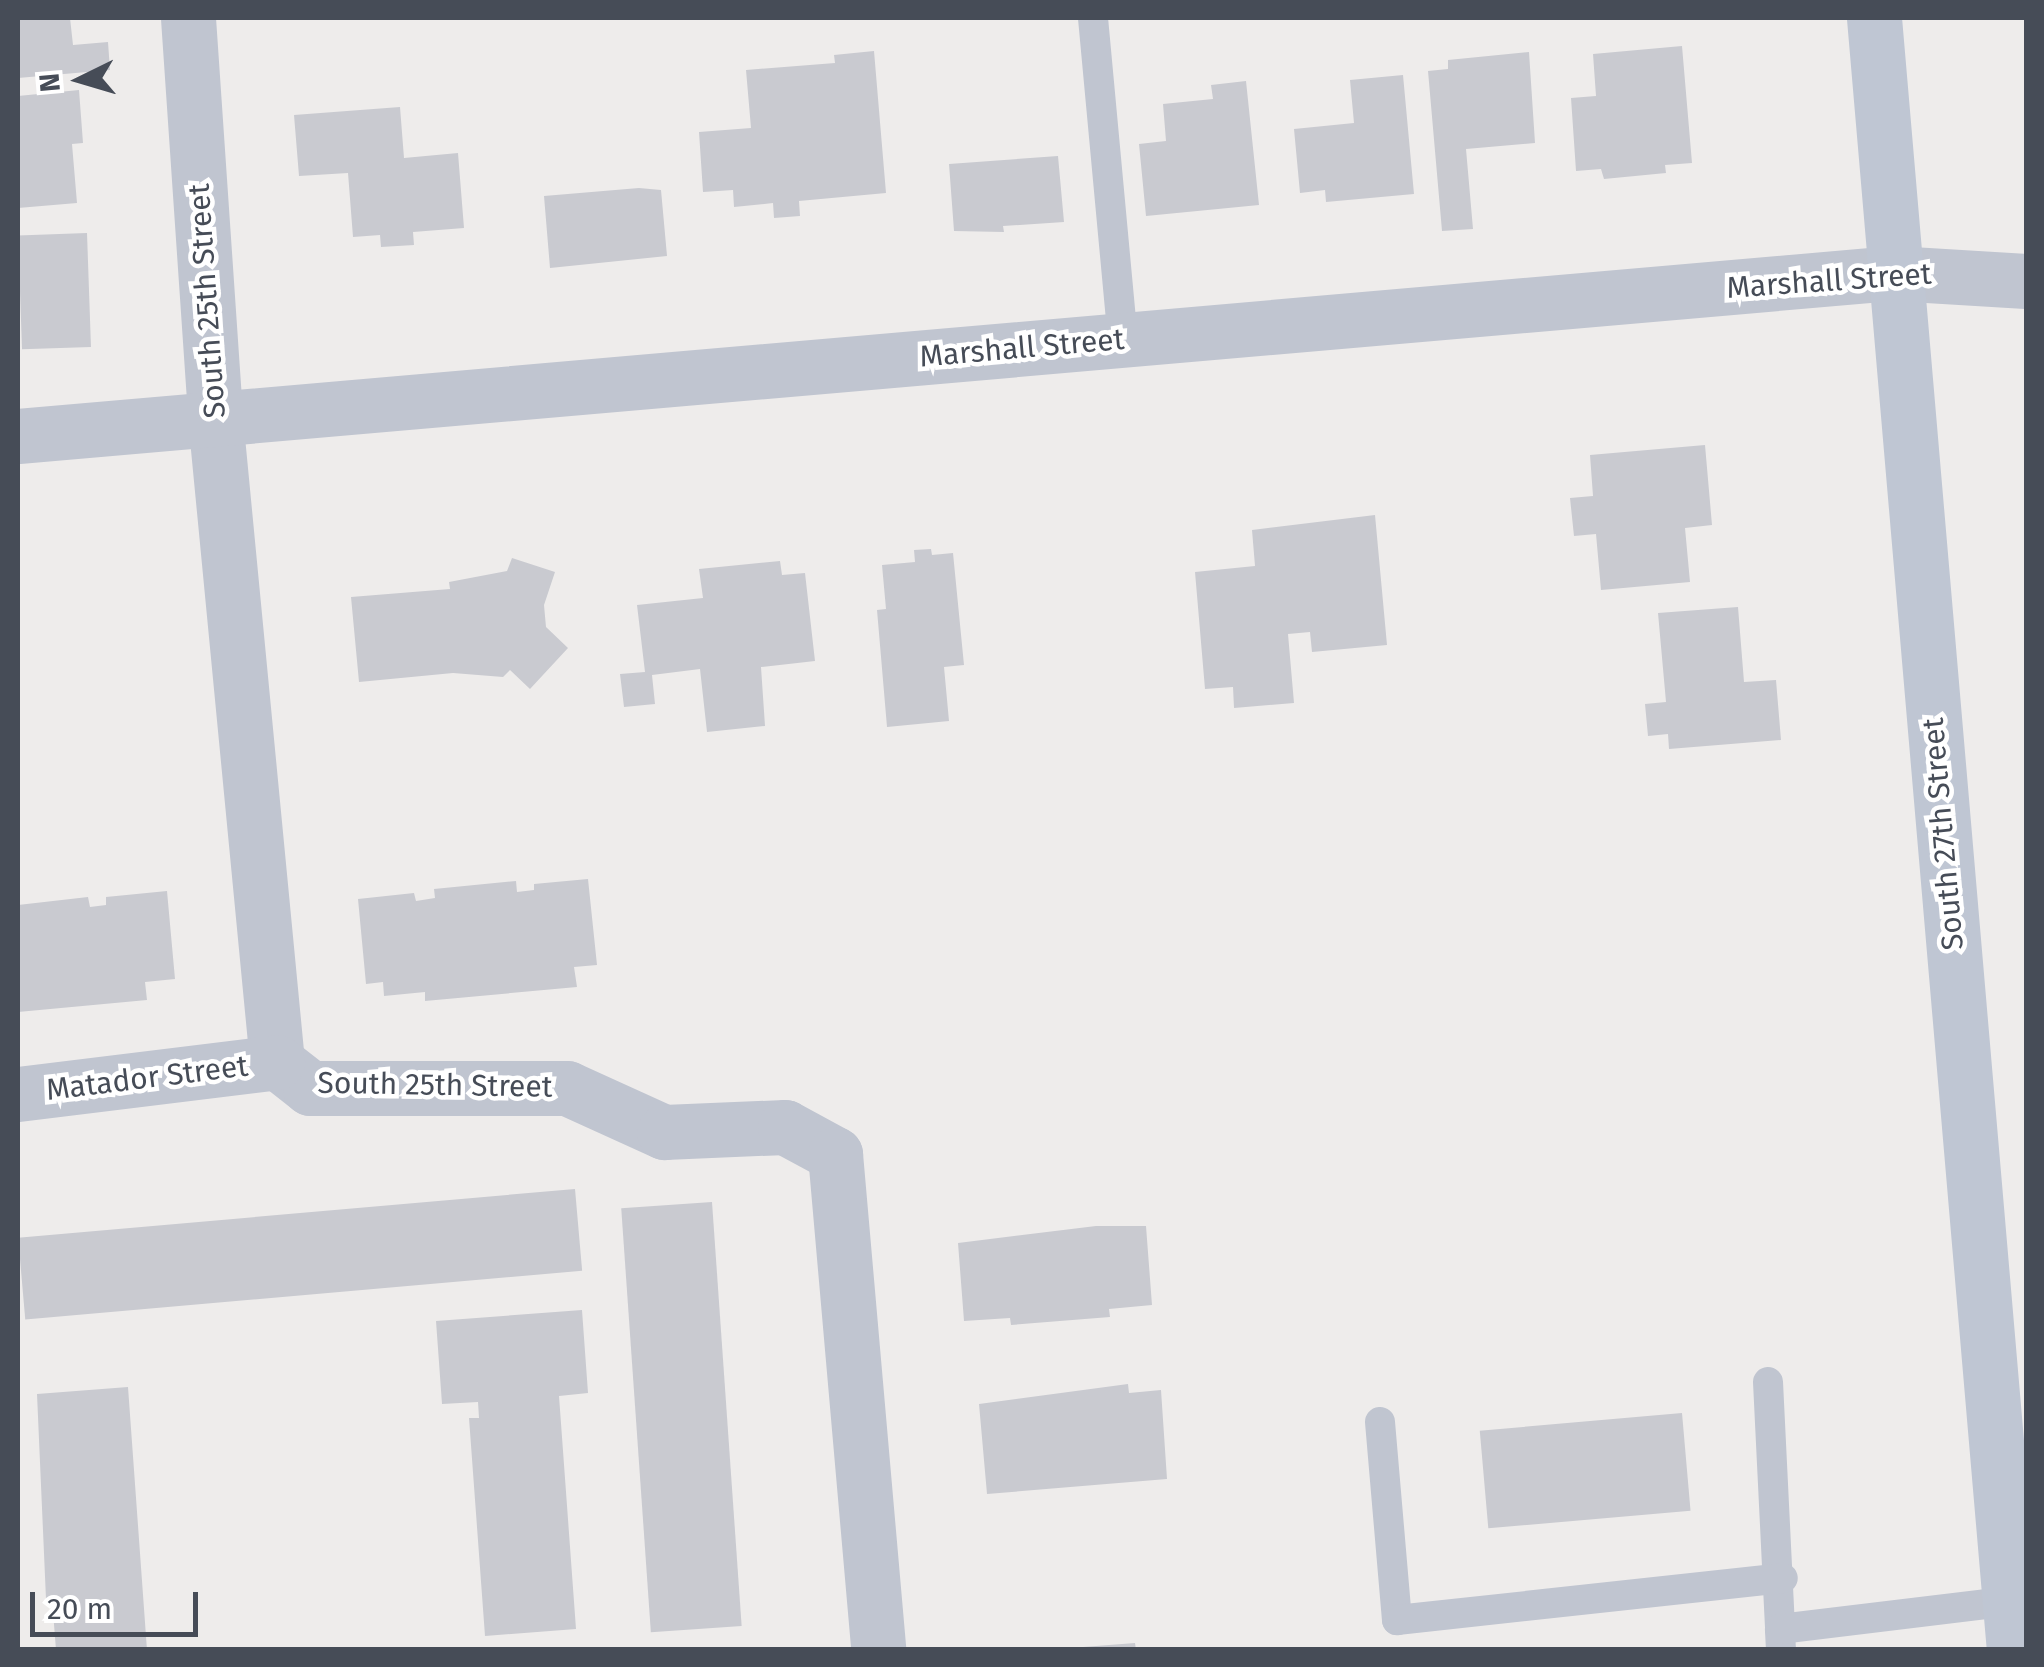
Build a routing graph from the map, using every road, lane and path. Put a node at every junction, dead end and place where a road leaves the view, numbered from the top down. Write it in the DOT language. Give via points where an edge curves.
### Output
graph roads {
  1 [pos="188,18"];
  2 [pos="1093,18"];
  3 [pos="1874,18"];
  4 [pos="1894,273"];
  5 [pos="2026,281"];
  6 [pos="1123,340"];
  7 [pos="215,417"];
  8 [pos="18,436"];
  9 [pos="277,1062"];
  10 [pos="18,1094"];
  11 [pos="1768,1382"];
  12 [pos="1380,1422"];
  13 [pos="1782,1578"];
  14 [pos="2012,1625"];
  15 [pos="1781,1639"];
  16 [pos="878,1650"];
  1 -- 7 [label="street, South 25th Street"];
  2 -- 6 [label="lane"];
  3 -- 4 [label="main road, South 27th Street"];
  4 -- 5 [label="street, Marshall Street"];
  4 -- 6 [label="street, Marshall Street"];
  4 -- 14 [label="main road, South 27th Street"];
  6 -- 7 [label="street, Marshall Street"];
  7 -- 8 [label="street, Marshall Street"];
  7 -- 9 [label="street, South 25th Street"];
  9 -- 10 [label="street, Matador Street"];
  9 -- 16 [label="street, South 25th Street" via="310,1088 568,1088 664,1132 785,1127 835,1154"];
  11 -- 13 [label="lane"];
  12 -- 13 [label="lane" via="1397,1620"];
  13 -- 15 [label="lane"];
  14 -- 15 [label="lane"];
}
